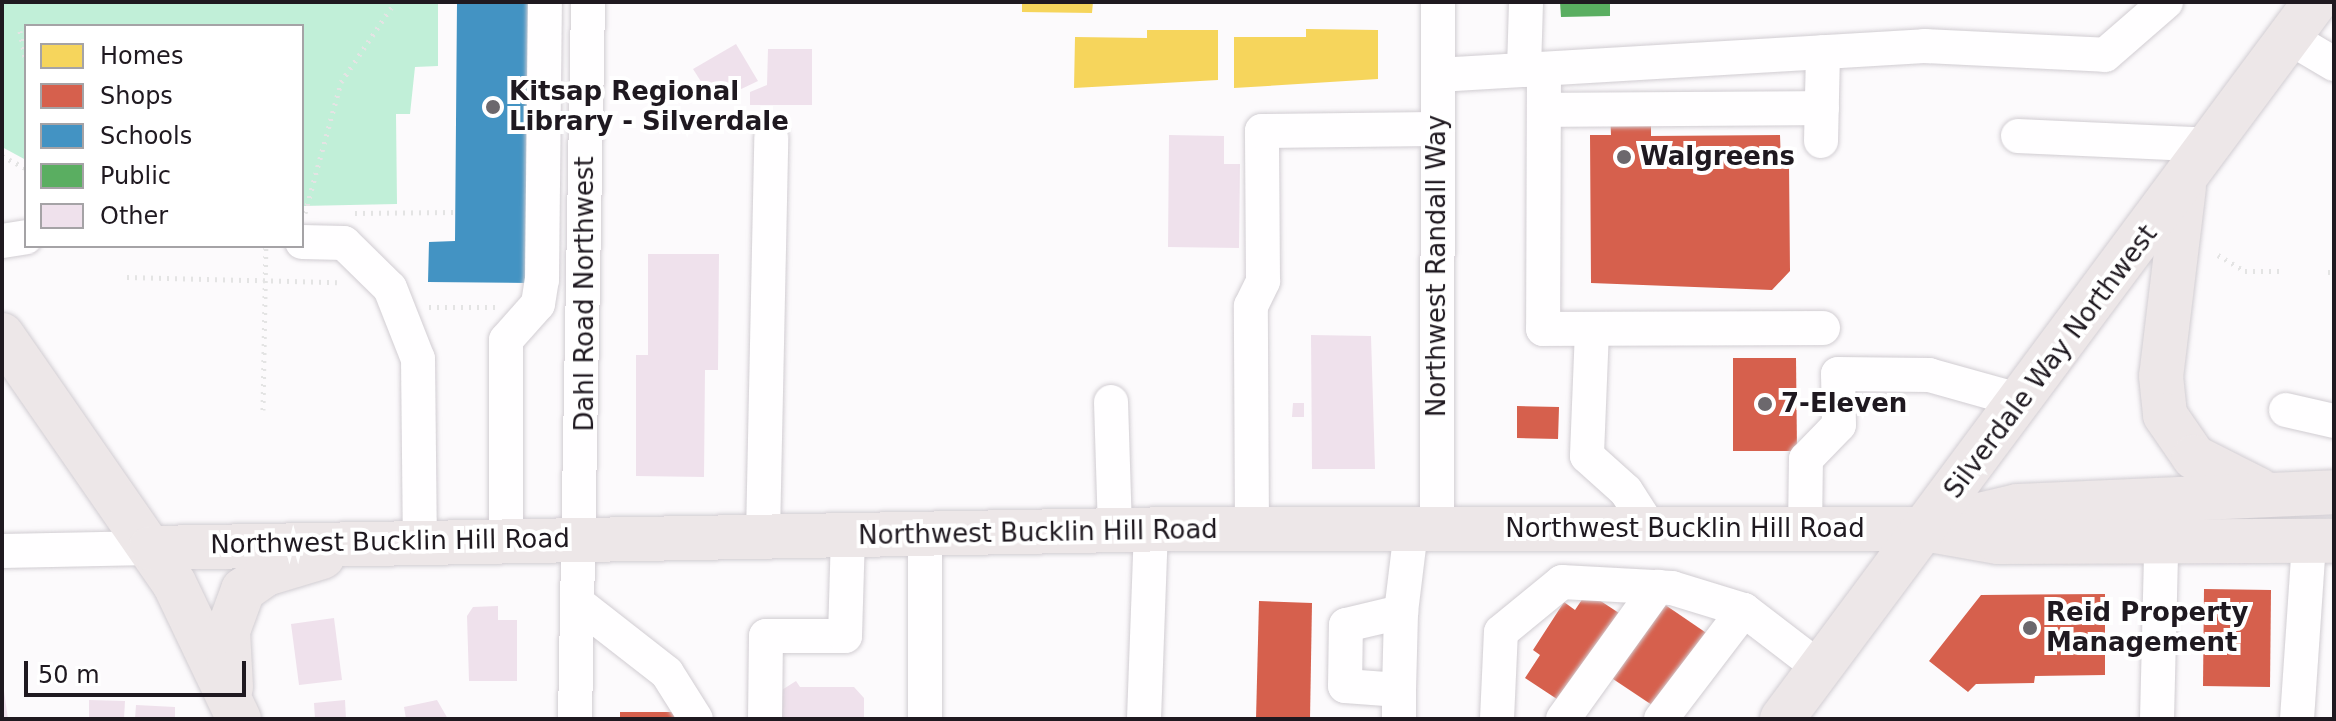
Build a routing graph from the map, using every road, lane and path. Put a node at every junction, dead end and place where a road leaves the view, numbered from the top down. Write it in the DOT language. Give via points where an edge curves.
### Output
graph roads {
  1 [pos="395,2"];
  2 [pos="545,2"];
  3 [pos="588,2"];
  4 [pos="1438,2"];
  5 [pos="1526,2"];
  6 [pos="2166,2"];
  7 [pos="2315,2"];
  8 [pos="20,31"];
  9 [pos="2290,38"];
  10 [pos="24,51"];
  11 [pos="1823,52"];
  12 [pos="2334,64"];
  13 [pos="1534,70"];
  14 [pos="1438,75"];
  15 [pos="1544,110"];
  16 [pos="1437,129"];
  17 [pos="2018,136"];
  18 [pos="771,138"];
  19 [pos="2214,145"];
  20 [pos="2,156"];
  21 [pos="24,167"];
  22 [pos="2184,186"];
  23 [pos="455,212"];
  24 [pos="349,213"];
  25 [pos="307,221"];
  26 [pos="24,237"];
  27 [pos="2,241"];
  28 [pos="266,248"];
  29 [pos="2218,255"];
  30 [pos="2280,271"];
  31 [pos="127,277"];
  32 [pos="265,277"];
  33 [pos="338,282"];
  34 [pos="424,307"];
  35 [pos="522,319"];
  36 [pos="1823,328"];
  37 [pos="1592,330"];
  38 [pos="2,335"];
  39 [pos="2022,401"];
  40 [pos="1111,402"];
  41 [pos="263,410"];
  42 [pos="2286,410"];
  43 [pos="2334,421"];
  44 [pos="2277,492"];
  45 [pos="2334,492"];
  46 [pos="1563,529"];
  47 [pos="1805,529"];
  48 [pos="1924,529"];
  49 [pos="1424,530"];
  50 [pos="1651,530"];
  51 [pos="1252,531"];
  52 [pos="1133,532"];
  53 [pos="763,535"];
  54 [pos="848,535"];
  55 [pos="925,535"];
  56 [pos="2326,535"];
  57 [pos="583,537"];
  58 [pos="407,540"];
  59 [pos="506,540"];
  60 [pos="151,548"];
  61 [pos="2,551"];
  62 [pos="2161,557"];
  63 [pos="1562,582"];
  64 [pos="1658,587"];
  65 [pos="580,605"];
  66 [pos="1744,610"];
  67 [pos="1401,612"];
  68 [pos="1821,669"];
  69 [pos="1399,704"];
  70 [pos="238,716"];
  71 [pos="575,719"];
  72 [pos="696,719"];
  73 [pos="765,719"];
  74 [pos="925,719"];
  75 [pos="1144,719"];
  76 [pos="1497,719"];
  77 [pos="1563,719"];
  78 [pos="1661,719"];
  79 [pos="1782,719"];
  80 [pos="2157,719"];
  81 [pos="2297,719"];
  1 -- 25 [label="path" via="341,82"];
  2 -- 35 [label="street" via="542,280 538,304"];
  3 -- 57 [label="street, Dahl Road Northwest"];
  4 -- 14 [label="street, Northwest Randall Way"];
  5 -- 13 [label="street"];
  6 -- 11 [label="street" via="2105,55 1924,46"];
  7 -- 9 [label="main road, Silverdale Way Northwest"];
  8 -- 10 [label="path"];
  9 -- 12 [label="street"];
  9 -- 19 [label="main road, Silverdale Way Northwest"];
  11 -- 13 [label="street"];
  11 -- 15 [label="street" via="1821,125"];
  13 -- 14 [label="street"];
  13 -- 15 [label="street"];
  14 -- 16 [label="street, Northwest Randall Way"];
  15 -- 37 [label="street" via="1543,329"];
  16 -- 49 [label="street, Northwest Randall Way"];
  16 -- 51 [label="street" via="1262,131 1263,281 1251,306"];
  17 -- 19 [label="street"];
  18 -- 53 [label="street"];
  19 -- 22 [label="main road, Silverdale Way Northwest"];
  20 -- 21 [label="path"];
  22 -- 39 [label="main road, Silverdale Way Northwest"];
  22 -- 44 [label="main road" via="2161,376 2165,415 2181,445 2218,474"];
  23 -- 24 [label="path"];
  25 -- 58 [label="street" via="344,243 390,288 418,359"];
  26 -- 27 [label="street"];
  28 -- 32 [label="path"];
  29 -- 30 [label="path" via="2245,271"];
  31 -- 32 [label="path"];
  32 -- 33 [label="path"];
  32 -- 41 [label="path"];
  34 -- 35 [label="path" via="512,307"];
  35 -- 59 [label="street" via="506,340"];
  36 -- 37 [label="street"];
  37 -- 50 [label="street" via="1587,456 1626,491"];
  38 -- 60 [label="main road"];
  39 -- 47 [label="street" via="1929,375 1838,374 1839,425 1806,459"];
  39 -- 48 [label="main road, Silverdale Way Northwest"];
  40 -- 52 [label="street"];
  42 -- 43 [label="street"];
  44 -- 45 [label="main road, Northwest Bucklin Hill Road"];
  44 -- 48 [label="main road, Northwest Bucklin Hill Road" via="2018,506"];
  46 -- 49 [label="main road, Northwest Bucklin Hill Road"];
  46 -- 50 [label="main road, Northwest Bucklin Hill Road"];
  46 -- 63 [label="street"];
  47 -- 48 [label="main road, Northwest Bucklin Hill Road"];
  47 -- 50 [label="main road, Northwest Bucklin Hill Road"];
  48 -- 56 [label="main road, Northwest Bucklin Hill Road" via="1998,542"];
  48 -- 68 [label="main road, Silverdale Way Northwest"];
  49 -- 51 [label="main road, Northwest Bucklin Hill Road"];
  49 -- 67 [label="street, Northwest Randall Way"];
  51 -- 52 [label="main road, Northwest Bucklin Hill Road"];
  52 -- 55 [label="main road, Northwest Bucklin Hill Road"];
  52 -- 75 [label="street"];
  53 -- 54 [label="main road, Northwest Bucklin Hill Road"];
  53 -- 57 [label="main road, Northwest Bucklin Hill Road"];
  54 -- 55 [label="main road, Northwest Bucklin Hill Road"];
  54 -- 73 [label="street" via="845,636 766,636"];
  55 -- 74 [label="street"];
  56 -- 81 [label="street"];
  57 -- 59 [label="main road, Northwest Bucklin Hill Road"];
  57 -- 65 [label="street, Dahl Road Northwest"];
  58 -- 59 [label="main road, Northwest Bucklin Hill Road"];
  58 -- 60 [label="main road, Northwest Bucklin Hill Road"];
  58 -- 70 [label="main road" via="288,565 243,590 228,631"];
  60 -- 61 [label="street"];
  60 -- 70 [label="main road"];
  62 -- 80 [label="street"];
  63 -- 64 [label="street"];
  63 -- 76 [label="street" via="1501,632"];
  64 -- 66 [label="street"];
  64 -- 77 [label="street"];
  65 -- 71 [label="street, Dahl Road Northwest"];
  65 -- 72 [label="street" via="667,673"];
  66 -- 68 [label="street"];
  66 -- 78 [label="street"];
  67 -- 69 [label="street, Northwest Randall Way"];
  67 -- 69 [label="street" via="1346,625 1345,686"];
  68 -- 79 [label="main road, Silverdale Way Northwest"];
}
